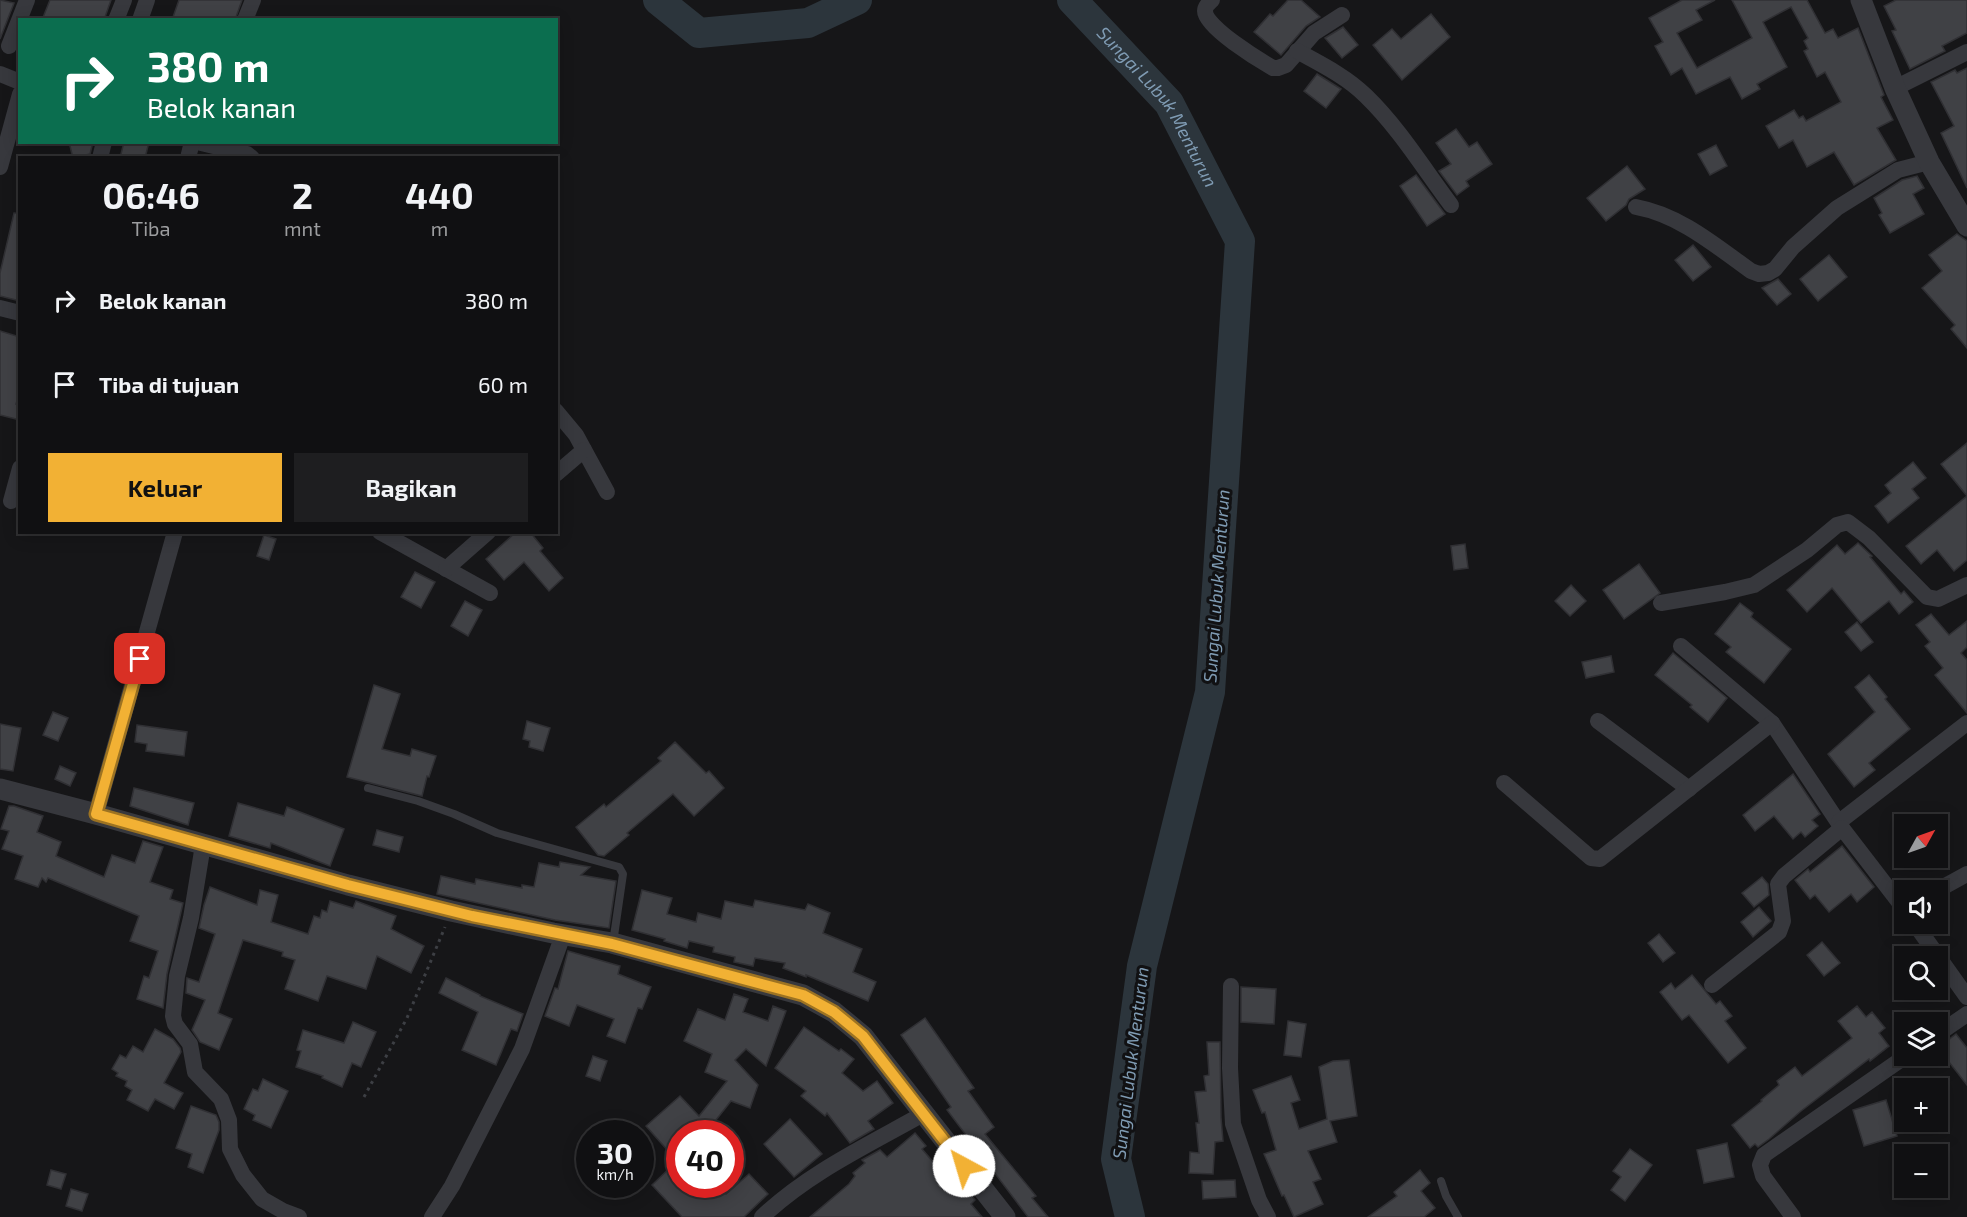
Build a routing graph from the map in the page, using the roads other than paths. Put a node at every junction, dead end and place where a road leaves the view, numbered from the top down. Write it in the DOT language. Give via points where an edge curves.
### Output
graph roads {
  1 [pos="27,0"];
  2 [pos="124,0"];
  3 [pos="147,0"];
  4 [pos="253,0"];
  5 [pos="1212,0"];
  6 [pos="1860,0"];
  7 [pos="1342,15"];
  8 [pos="20,18"];
  9 [pos="117,18"];
  10 [pos="141,18"];
  11 [pos="246,18"];
  12 [pos="18,23"];
  13 [pos="9,46"];
  14 [pos="1297,51"];
  15 [pos="1967,52"];
  16 [pos="0,74"];
  17 [pos="18,81"];
  18 [pos="1894,88"];
  19 [pos="18,101"];
  20 [pos="205,144"];
  21 [pos="250,156"];
  22 [pos="1929,162"];
  23 [pos="0,167"];
  24 [pos="1451,205"];
  25 [pos="1636,207"];
  26 [pos="1967,226"];
  27 [pos="0,308"];
  28 [pos="18,312"];
  29 [pos="558,413"];
  30 [pos="585,450"];
  31 [pos="558,472"];
  32 [pos="18,475"];
  33 [pos="607,492"];
  34 [pos="11,501"];
  35 [pos="174,534"];
  36 [pos="384,534"];
  37 [pos="486,534"];
  38 [pos="446,569"];
  39 [pos="1967,585"];
  40 [pos="490,593"];
  41 [pos="1662,603"];
  42 [pos="1681,646"];
  43 [pos="1598,721"];
  44 [pos="1772,723"];
  45 [pos="1967,723"];
  46 [pos="1504,783"];
  47 [pos="368,788"];
  48 [pos="0,789"];
  49 [pos="1689,789"];
  50 [pos="96,814"];
  51 [pos="1841,825"];
  52 [pos="203,845"];
  53 [pos="1967,874"];
  54 [pos="1948,884"];
  55 [pos="1894,895"];
  56 [pos="1922,934"];
  57 [pos="563,935"];
  58 [pos="612,944"];
  59 [pos="1712,985"];
  60 [pos="1231,986"];
  61 [pos="1967,997"];
  62 [pos="1967,1014"];
  63 [pos="1948,1027"];
  64 [pos="1894,1064"];
  65 [pos="923,1114"];
  66 [pos="1440,1181"];
  67 [pos="299,1217"];
  68 [pos="432,1217"];
  69 [pos="762,1217"];
  70 [pos="1005,1217"];
  71 [pos="1268,1217"];
  72 [pos="1458,1217"];
  73 [pos="1793,1217"];
  1 -- 8 [label="street"];
  2 -- 9 [label="street"];
  3 -- 10 [label="street"];
  4 -- 11 [label="street"];
  5 -- 14 [label="street" via="1204,11 1207,18 1252,56 1278,68"];
  6 -- 18 [label="street"];
  7 -- 14 [label="street" via="1314,33"];
  12 -- 13 [label="street"];
  14 -- 24 [label="street" via="1365,94"];
  15 -- 18 [label="street"];
  16 -- 17 [label="street"];
  18 -- 22 [label="street"];
  19 -- 23 [label="street"];
  20 -- 21 [label="street"];
  22 -- 25 [label="street" via="1898,170 1838,208 1768,273 1751,271 1700,234 1653,210"];
  22 -- 26 [label="street"];
  27 -- 28 [label="street"];
  29 -- 30 [label="street"];
  30 -- 31 [label="street"];
  30 -- 33 [label="street"];
  32 -- 34 [label="street"];
  35 -- 50 [label="street"];
  36 -- 38 [label="street"];
  37 -- 38 [label="street"];
  38 -- 40 [label="street"];
  39 -- 41 [label="street" via="1938,599 1927,597 1848,522 1837,525 1754,585"];
  42 -- 44 [label="street"];
  43 -- 49 [label="street"];
  44 -- 49 [label="street"];
  44 -- 51 [label="street"];
  45 -- 51 [label="street"];
  46 -- 49 [label="street" via="1594,859 1600,859"];
  47 -- 58 [label="lane" via="427,804 496,833 618,867 623,874"];
  48 -- 50 [label="street"];
  50 -- 52 [label="street"];
  51 -- 55 [label="street"];
  51 -- 59 [label="street" via="1778,884 1784,921 1779,932"];
  52 -- 57 [label="street" via="451,911"];
  52 -- 67 [label="street" via="177,976 175,1024 190,1044 195,1072 221,1099 229,1120 230,1149 243,1175 262,1198"];
  53 -- 54 [label="street"];
  56 -- 61 [label="street"];
  57 -- 58 [label="street"];
  57 -- 68 [label="street" via="522,1049"];
  58 -- 65 [label="street" via="803,995 834,1012 863,1036"];
  60 -- 71 [label="street" via="1233,1124"];
  62 -- 63 [label="street"];
  64 -- 73 [label="street" via="1764,1155 1760,1165 1763,1176"];
  65 -- 69 [label="street" via="784,1196"];
  65 -- 70 [label="street"];
  66 -- 72 [label="lane"];
}
